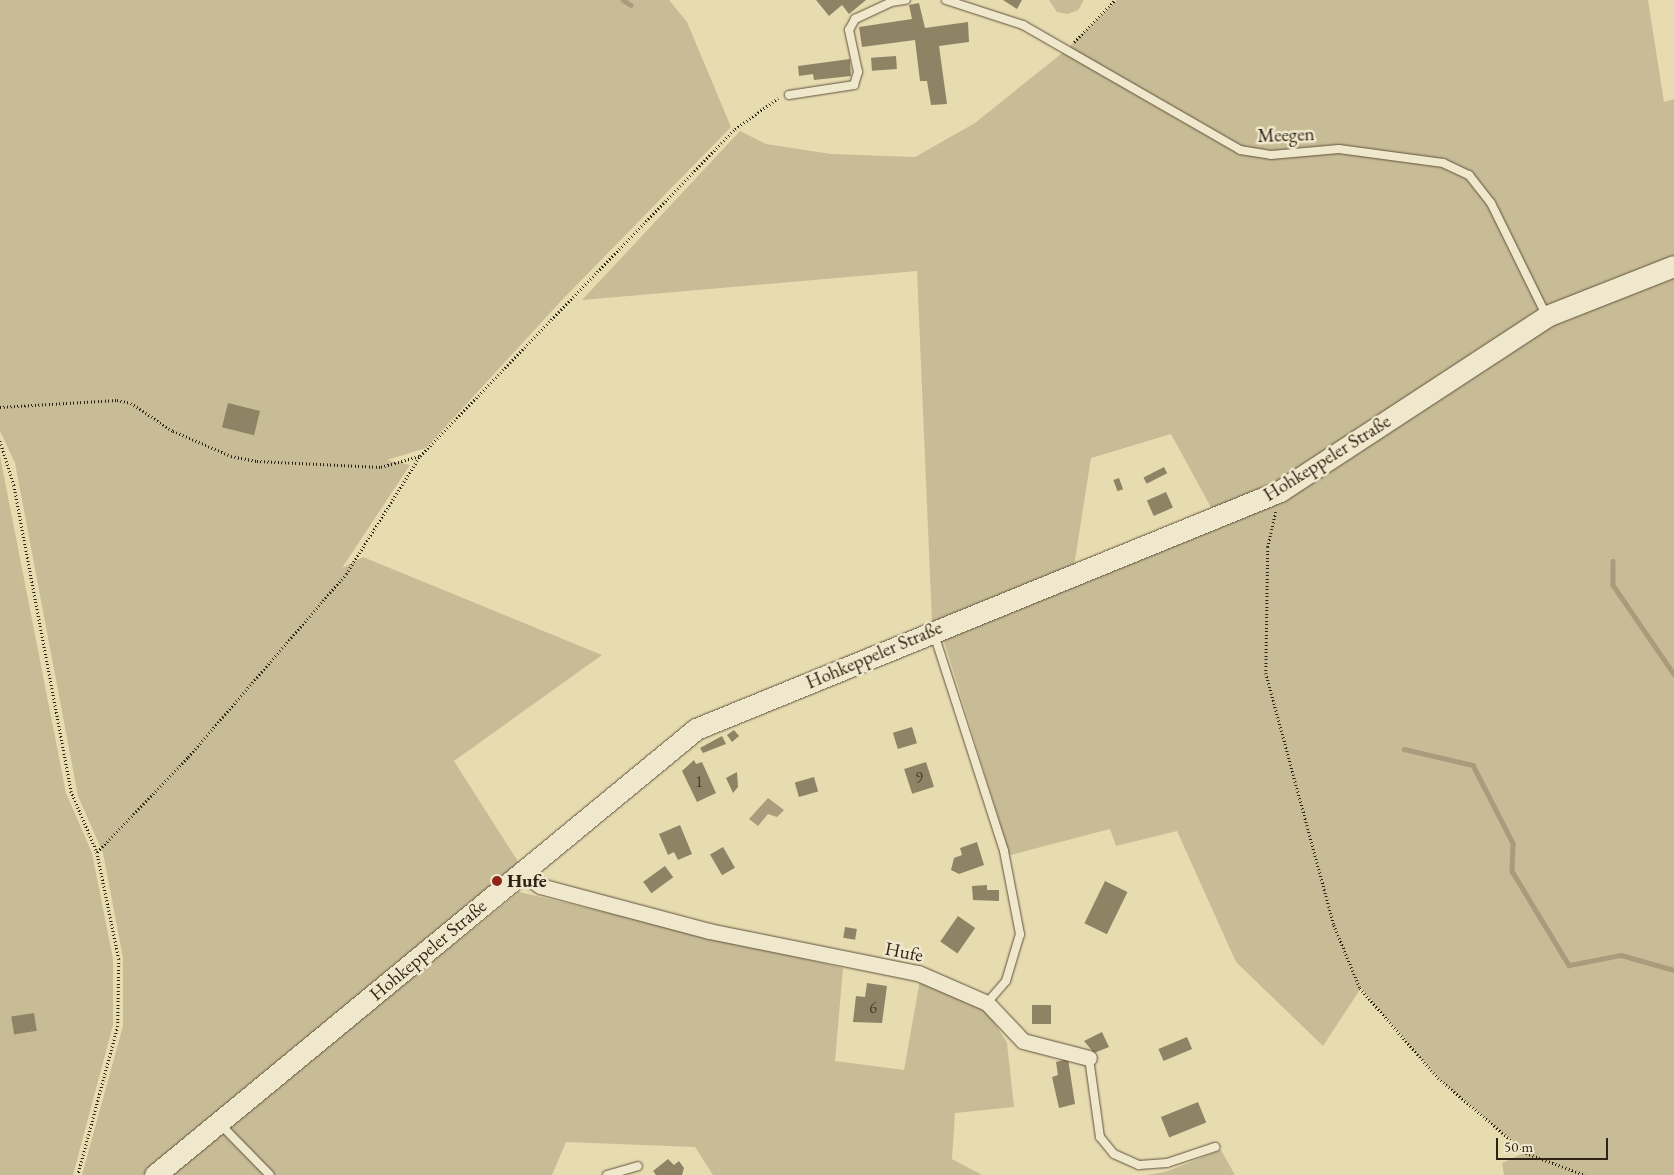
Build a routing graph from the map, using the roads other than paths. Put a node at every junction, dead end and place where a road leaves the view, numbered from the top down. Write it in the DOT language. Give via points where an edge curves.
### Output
graph roads {
  1 [pos="906,0"];
  2 [pos="946,0"];
  3 [pos="789,95"];
  4 [pos="1674,266"];
  5 [pos="1547,316"];
  6 [pos="933,630"];
  7 [pos="521,873"];
  8 [pos="987,1004"];
  9 [pos="1089,1058"];
  10 [pos="219,1122"];
  11 [pos="1215,1147"];
  12 [pos="638,1166"];
  13 [pos="155,1175"];
  14 [pos="270,1175"];
  15 [pos="607,1175"];
  1 -- 3 [label="lane" via="855,20 848,30 858,72 854,85"];
  2 -- 5 [label="lane, Meegen" via="1001,15 1240,150 1271,156 1339,149 1443,163 1469,175 1491,203"];
  4 -- 5 [label="street, Hohkeppeler Straße"];
  5 -- 6 [label="street, Hohkeppeler Straße" via="1280,491"];
  6 -- 7 [label="street, Hohkeppeler Straße" via="696,729"];
  6 -- 8 [label="lane" via="1004,851 1020,934 1006,981"];
  7 -- 8 [label="street, Hufe" via="540,886 709,931 918,973"];
  7 -- 10 [label="street, Hohkeppeler Straße"];
  8 -- 9 [label="street, Hufe" via="1023,1041"];
  9 -- 11 [label="lane" via="1100,1137 1114,1154 1139,1165 1167,1163"];
  10 -- 13 [label="street, Hohkeppeler Straße"];
  10 -- 14 [label="lane"];
  12 -- 15 [label="lane"];
}
